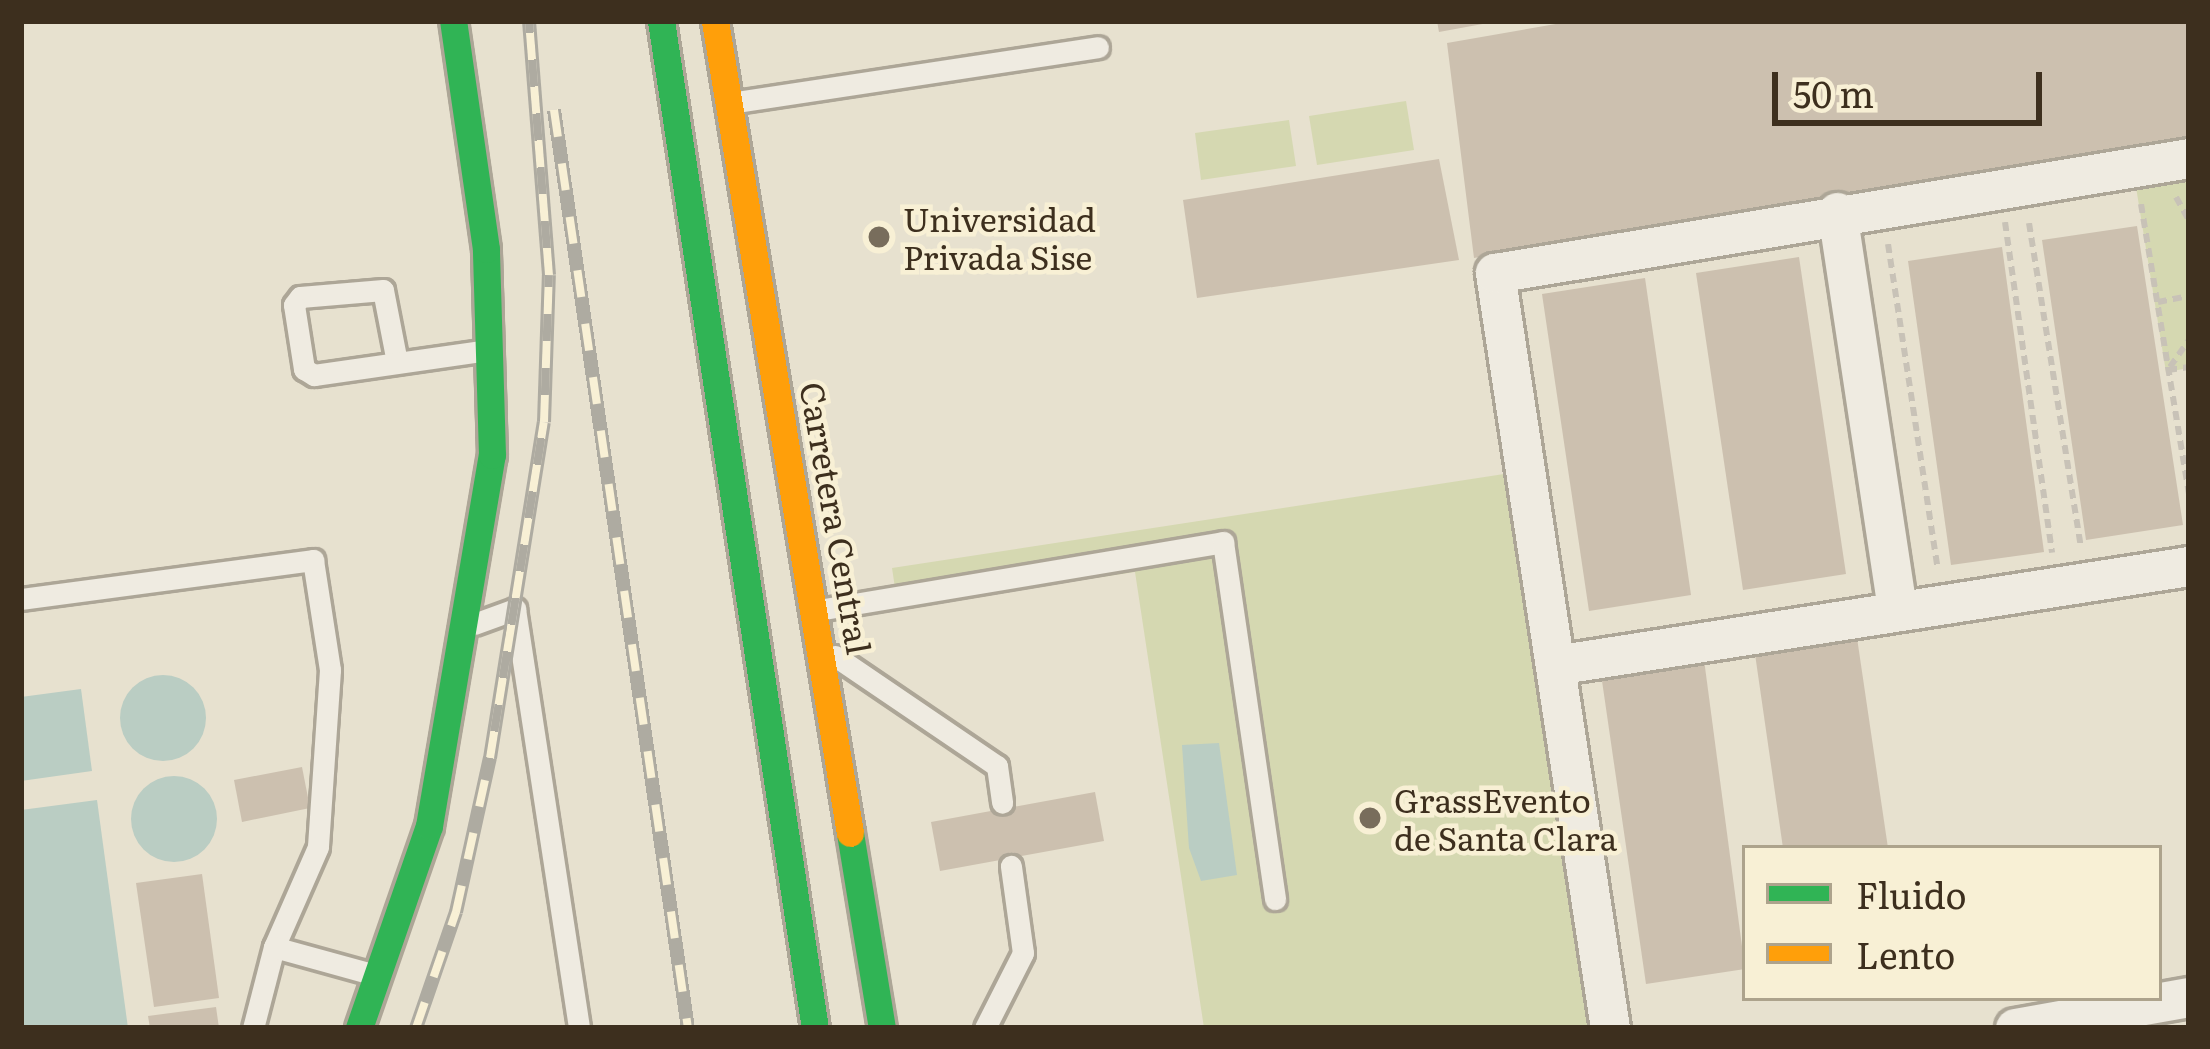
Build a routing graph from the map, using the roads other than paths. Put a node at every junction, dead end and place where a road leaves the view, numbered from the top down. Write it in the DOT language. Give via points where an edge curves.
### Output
graph roads {
  1 [pos="453,21"];
  2 [pos="661,21"];
  3 [pos="715,21"];
  4 [pos="1098,46"];
  5 [pos="729,103"];
  6 [pos="2179,171"];
  7 [pos="1837,212"];
  8 [pos="493,351"];
  9 [pos="396,357"];
  10 [pos="2189,566"];
  11 [pos="21,599"];
  12 [pos="1897,607"];
  13 [pos="817,610"];
  14 [pos="469,626"];
  15 [pos="824,648"];
  16 [pos="1555,664"];
  17 [pos="1002,803"];
  18 [pos="1010,866"];
  19 [pos="1275,899"];
  20 [pos="274,947"];
  21 [pos="381,976"];
  22 [pos="2189,998"];
  23 [pos="253,1028"];
  24 [pos="359,1028"];
  25 [pos="579,1028"];
  26 [pos="815,1028"];
  27 [pos="882,1028"];
  28 [pos="985,1028"];
  29 [pos="1610,1028"];
  30 [pos="2015,1028"];
  1 -- 8 [label="main road"];
  2 -- 26 [label="main road"];
  3 -- 5 [label="main road, Carretera Central"];
  4 -- 5 [label="lane"];
  5 -- 13 [label="main road, Carretera Central"];
  6 -- 7 [label="street"];
  7 -- 12 [label="street"];
  7 -- 16 [label="street" via="1495,273"];
  8 -- 9 [label="lane"];
  8 -- 14 [label="main road" via="492,455"];
  9 -- 9 [label="lane" via="314,375 304,369 294,305 300,297 383,290"];
  10 -- 12 [label="street"];
  11 -- 20 [label="lane" via="313,560 329,670 318,847"];
  12 -- 16 [label="street"];
  13 -- 15 [label="main road, Carretera Central"];
  13 -- 19 [label="lane" via="1223,542"];
  14 -- 21 [label="main road" via="429,826"];
  14 -- 25 [label="lane" via="515,609"];
  15 -- 17 [label="lane" via="997,766"];
  15 -- 27 [label="main road, Carretera Central"];
  16 -- 29 [label="street"];
  18 -- 28 [label="lane" via="1023,953"];
  20 -- 21 [label="lane"];
  20 -- 23 [label="lane"];
  21 -- 24 [label="main road"];
  22 -- 30 [label="street"];
}
